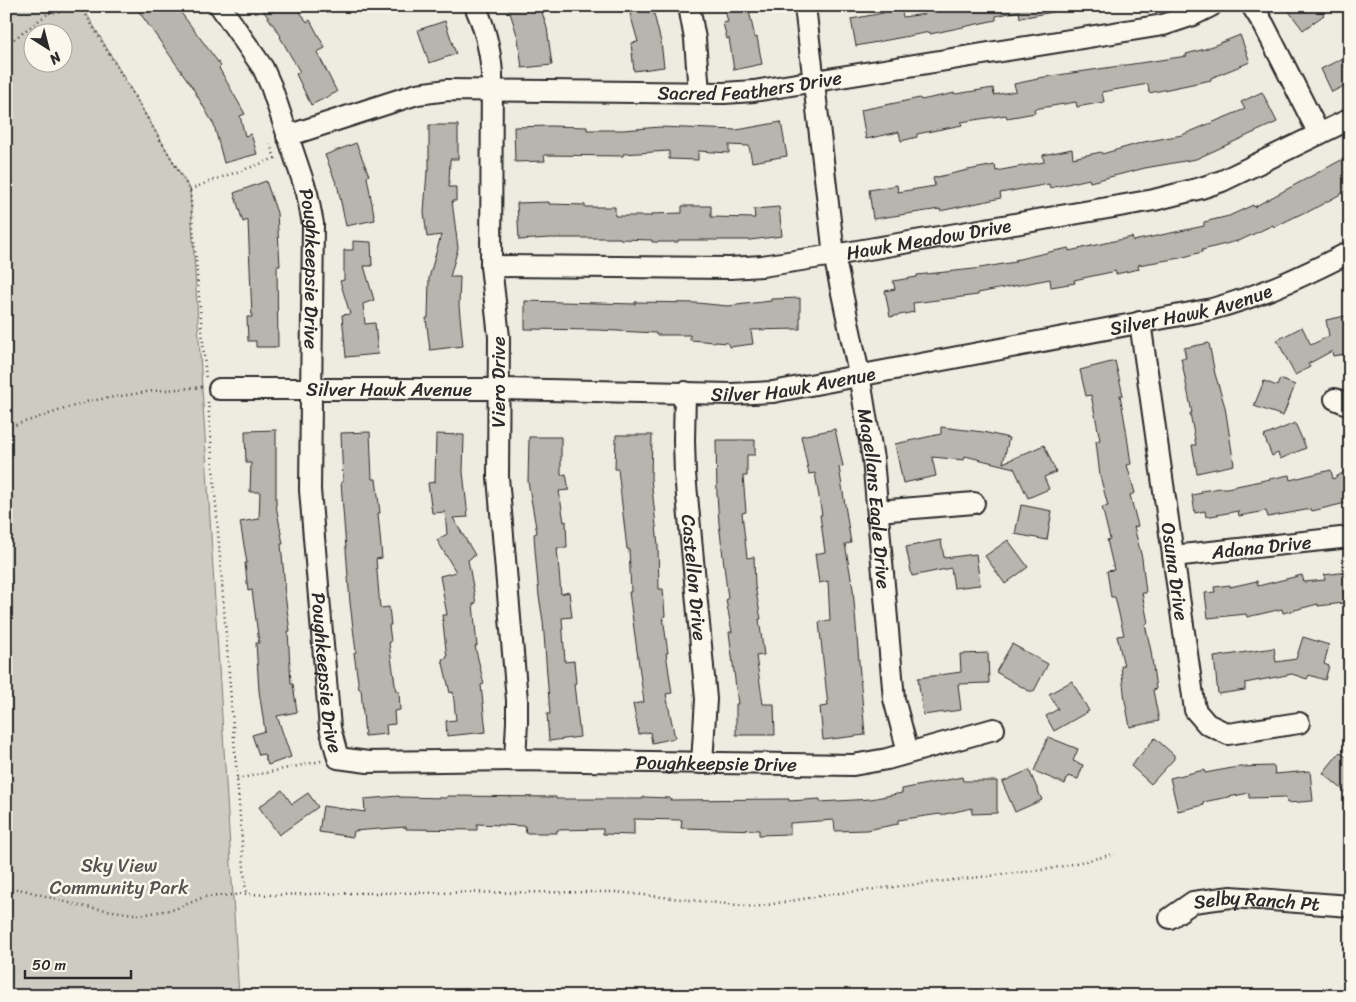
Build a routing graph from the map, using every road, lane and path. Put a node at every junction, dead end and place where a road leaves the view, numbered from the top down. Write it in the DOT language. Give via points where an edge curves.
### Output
graph roads {
  1 [pos="58,6"];
  2 [pos="220,6"];
  3 [pos="475,6"];
  4 [pos="689,6"];
  5 [pos="806,6"];
  6 [pos="1211,6"];
  7 [pos="1252,6"];
  8 [pos="49,13"];
  9 [pos="6,45"];
  10 [pos="815,81"];
  11 [pos="493,90"];
  12 [pos="699,93"];
  13 [pos="1350,119"];
  14 [pos="1319,134"];
  15 [pos="278,139"];
  16 [pos="190,190"];
  17 [pos="1350,252"];
  18 [pos="834,255"];
  19 [pos="490,266"];
  20 [pos="1140,322"];
  21 [pos="859,374"];
  22 [pos="213,388"];
  23 [pos="311,388"];
  24 [pos="499,389"];
  25 [pos="685,392"];
  26 [pos="6,428"];
  27 [pos="974,503"];
  28 [pos="878,512"];
  29 [pos="1350,537"];
  30 [pos="1173,556"];
  31 [pos="1298,723"];
  32 [pos="994,728"];
  33 [pos="908,752"];
  34 [pos="338,758"];
  35 [pos="515,760"];
  36 [pos="702,764"];
  37 [pos="237,779"];
  38 [pos="1115,854"];
  39 [pos="6,888"];
  40 [pos="246,894"];
  41 [pos="1350,906"];
  42 [pos="1170,918"];
  1 -- 8 [label="path"];
  2 -- 15 [label="street, Poughkeepsie Drive" via="263,68 271,86"];
  3 -- 11 [label="street, Viero Drive" via="491,55"];
  4 -- 12 [label="street"];
  5 -- 10 [label="street, Magellans Eagle Drive"];
  6 -- 10 [label="street, Sacred Feathers Drive" via="1163,25"];
  7 -- 14 [label="street" via="1268,31"];
  8 -- 9 [label="path"];
  8 -- 16 [label="path" via="83,10"];
  10 -- 12 [label="street, Sacred Feathers Drive" via="754,91"];
  10 -- 18 [label="street, Magellans Eagle Drive"];
  11 -- 12 [label="street, Sacred Feathers Drive"];
  11 -- 15 [label="street, Sacred Feathers Drive" via="416,94"];
  11 -- 19 [label="street, Viero Drive"];
  13 -- 14 [label="street, Hawk Meadow Drive"];
  14 -- 18 [label="street, Hawk Meadow Drive" via="1222,181 1179,194"];
  15 -- 16 [label="path" via="275,158"];
  15 -- 23 [label="street, Poughkeepsie Drive" via="307,193 313,224"];
  16 -- 22 [label="path"];
  17 -- 20 [label="street, Silver Hawk Avenue" via="1262,294 1212,309"];
  18 -- 19 [label="street, Hawk Meadow Drive" via="730,268"];
  18 -- 21 [label="street, Magellans Eagle Drive"];
  19 -- 24 [label="street, Viero Drive" via="499,337"];
  20 -- 21 [label="street, Silver Hawk Avenue"];
  20 -- 30 [label="street, Osuna Drive"];
  21 -- 25 [label="street, Silver Hawk Avenue" via="753,394"];
  21 -- 28 [label="street, Magellans Eagle Drive"];
  22 -- 23 [label="street, Silver Hawk Avenue"];
  22 -- 26 [label="path" via="153,391 89,402"];
  22 -- 37 [label="path"];
  23 -- 24 [label="street, Silver Hawk Avenue"];
  23 -- 34 [label="street, Poughkeepsie Drive" via="310,490 330,728"];
  24 -- 25 [label="street, Silver Hawk Avenue"];
  24 -- 35 [label="street, Viero Drive" via="499,501 517,700"];
  25 -- 36 [label="street, Castellon Drive" via="685,474 706,699"];
  27 -- 28 [label="street"];
  28 -- 33 [label="street, Magellans Eagle Drive" via="894,699"];
  29 -- 30 [label="street, Adana Drive"];
  30 -- 31 [label="street, Osuna Drive" via="1194,710 1207,724 1228,734"];
  32 -- 33 [label="street, Poughkeepsie Drive"];
  33 -- 36 [label="street, Poughkeepsie Drive" via="853,765"];
  34 -- 35 [label="street, Poughkeepsie Drive" via="368,762"];
  34 -- 37 [label="path"];
  35 -- 36 [label="street, Poughkeepsie Drive"];
  37 -- 40 [label="path"];
  38 -- 40 [label="path" via="1050,869 832,894 755,908 616,892"];
  39 -- 40 [label="path" via="80,906 140,915 175,909 204,897"];
  41 -- 42 [label="street, Selby Ranch Pt" via="1231,897 1193,902"];
}
